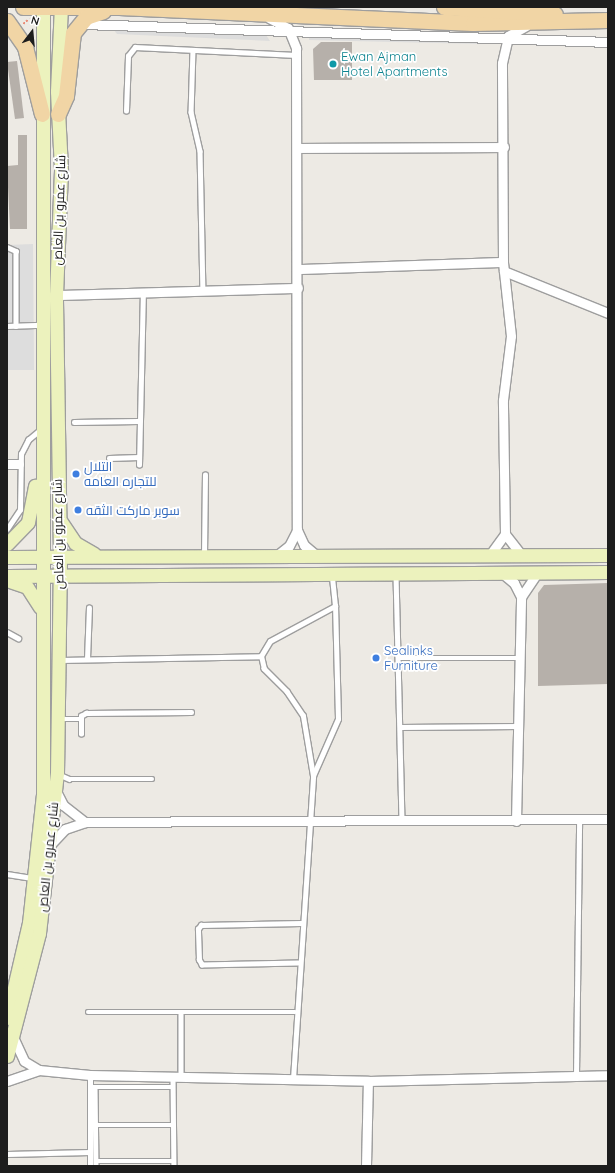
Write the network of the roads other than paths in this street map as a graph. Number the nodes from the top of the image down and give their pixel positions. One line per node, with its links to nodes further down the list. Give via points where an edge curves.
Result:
1 (23, 7): 2 (main road)
2 (43, 7): 3 (main road); 21 (main road, شارع عمرو بن العاص)
3 (60, 7): 4 (main road); 22 (main road, شارع عمرو بن العاص)
4 (118, 7): 6 (main road); 11 (main road, via 92,14)
5 (444, 7): 8 (main road)
6 (220, 10): 7 (main road)
7 (260, 14): 10 (main road); 12 (street, via 282,23)
8 (608, 18): 10 (main road)
9 (7, 21): 21 (main road, via 25,47)
10 (542, 23): 15 (street, via 515,30)
11 (76, 26): 12 (street, via 94,22); 22 (main road, via 71,39 66,96)
12 (292, 33): 13 (street); 18 (street)
13 (310, 33): 14 (street); 18 (street)
14 (482, 38): 15 (street); 19 (street, via 494,45)
15 (506, 40): 16 (street); 19 (street)
16 (608, 42)
17 (193, 50): 18 (lane); 20 (lane, via 132,49 128,56); 30 (lane, via 191,112 200,151)
18 (296, 52): 24 (street)
19 (502, 63): 23 (street)
20 (126, 112)
21 (42, 114): 34 (main road, شارع عمرو بن العاص)
22 (58, 114): 32 (main road, شارع عمرو بن العاص, via 61,148)
23 (504, 147): 24 (street); 26 (street)
24 (298, 148): 27 (street)
25 (7, 247): 36 (lane, via 16,252)
26 (503, 262): 27 (street); 28 (street)
27 (298, 269): 29 (street)
28 (504, 272): 33 (street); 49 (street, via 511,336 502,400)
29 (298, 288): 30 (street); 48 (street)
30 (203, 291): 31 (street)
31 (143, 292): 32 (street); 37 (lane)
32 (56, 295): 46 (main road, شارع عمرو بن العاص)
33 (608, 312)
34 (44, 325): 36 (lane); 39 (main road, شارع عمرو بن العاص)
35 (7, 326): 36 (lane)
36 (16, 326)
37 (138, 421): 38 (lane); 40 (lane)
38 (74, 422)
39 (41, 435): 43 (lane, via 25,444); 50 (main road, via 35,465 31,514 23,529); 54 (main road, شارع عمرو بن العاص)
40 (139, 457): 41 (lane); 44 (lane)
41 (109, 458)
42 (7, 464): 43 (street)
43 (20, 464): 47 (lane, via 20,510)
44 (139, 465)
45 (205, 475): 59 (lane)
46 (59, 517): 51 (main road, شارع عمرو بن العاص); 52 (main road, via 69,538)
47 (7, 529)
48 (298, 530): 55 (street, via 304,545); 60 (street, via 289,546)
49 (505, 534): 56 (street); 57 (street)
50 (7, 544)
51 (60, 555): 52 (main road); 54 (main road); 67 (main road, شارع عمرو بن العاص)
52 (96, 555): 59 (main road)
53 (608, 555): 57 (main road)
54 (42, 556): 58 (main road); 66 (main road, شارع عمرو بن العاص)
55 (317, 556): 56 (main road); 60 (main road)
56 (489, 556): 57 (main road)
57 (522, 556)
58 (7, 557)
59 (204, 557): 60 (main road)
60 (275, 557)
61 (608, 572): 63 (main road)
62 (502, 573): 63 (main road); 65 (main road); 71 (street, via 514,584)
63 (537, 573): 71 (street)
64 (332, 574): 65 (main road); 68 (main road); 72 (lane)
65 (396, 574): 79 (lane)
66 (42, 575): 67 (main road); 69 (main road); 75 (main road, شارع عمرو بن العاص)
67 (60, 575): 68 (main road); 74 (main road, شارع عمرو بن العاص)
68 (88, 575): 74 (main road, via 69,587)
69 (7, 576)
70 (7, 580): 75 (main road, via 32,590)
71 (521, 597): 80 (street)
72 (335, 606): 78 (lane, via 270,640); 90 (lane, via 338,719)
73 (89, 608): 82 (lane)
74 (58, 609): 81 (main road, شارع عمرو بن العاص)
75 (42, 611): 101 (main road, شارع عمرو بن العاص, via 43,777)
76 (7, 632): 77 (lane)
77 (18, 638)
78 (261, 656): 82 (lane); 90 (lane, via 264,669 287,692 303,716)
79 (398, 658): 80 (lane); 87 (lane)
80 (520, 658): 86 (street)
81 (58, 660): 82 (lane); 84 (main road, شارع عمرو بن العاص)
82 (87, 660)
83 (191, 712): 85 (lane, via 86,713)
84 (58, 719): 85 (lane); 89 (main road, شارع عمرو بن العاص)
85 (81, 719): 88 (lane)
86 (518, 726): 87 (lane); 96 (street)
87 (400, 728): 95 (lane)
88 (81, 734)
89 (57, 773): 91 (lane, via 69,778); 92 (main road, شارع عمرو بن العاص)
90 (313, 776): 98 (lane)
91 (152, 779)
92 (55, 789): 97 (street, via 63,805); 99 (main road, شارع عمرو بن العاص)
93 (608, 819): 94 (street)
94 (579, 820): 96 (street); 114 (lane)
95 (402, 821): 96 (street); 98 (street)
96 (516, 821)
97 (85, 822): 98 (street); 99 (street, via 65,829)
98 (308, 822): 102 (lane)
99 (51, 844): 109 (main road, شارع عمرو بن العاص, via 36,945)
100 (7, 874): 101 (lane)
101 (36, 878): 104 (main road, شارع عمرو بن العاص)
102 (301, 923): 103 (lane); 103 (lane, via 198,927 198,960 202,965)
103 (298, 963): 107 (lane)
104 (10, 997): 108 (main road, شارع عمرو بن العاص)
105 (88, 1012): 106 (lane)
106 (181, 1012): 107 (lane); 115 (lane)
107 (296, 1012): 116 (lane)
108 (7, 1018)
109 (13, 1037): 110 (main road, شارع عمرو بن العاص); 111 (street, via 24,1060)
110 (7, 1056)
111 (39, 1070): 112 (street); 117 (street)
112 (90, 1075): 115 (street); 119 (lane)
113 (608, 1075): 114 (street)
114 (576, 1076): 118 (street)
115 (177, 1077): 116 (street); 121 (lane)
116 (293, 1079): 118 (street)
117 (7, 1081)
118 (368, 1081): 129 (street)
119 (90, 1087): 120 (lane); 124 (lane)
120 (96, 1087): 121 (lane); 122 (lane)
121 (174, 1087): 123 (lane)
122 (96, 1125): 123 (lane); 126 (lane)
123 (174, 1125): 127 (lane)
124 (90, 1152): 125 (lane); 128 (lane)
125 (7, 1154)
126 (96, 1164): 127 (lane)
127 (174, 1164)
128 (90, 1166)
129 (366, 1166)

